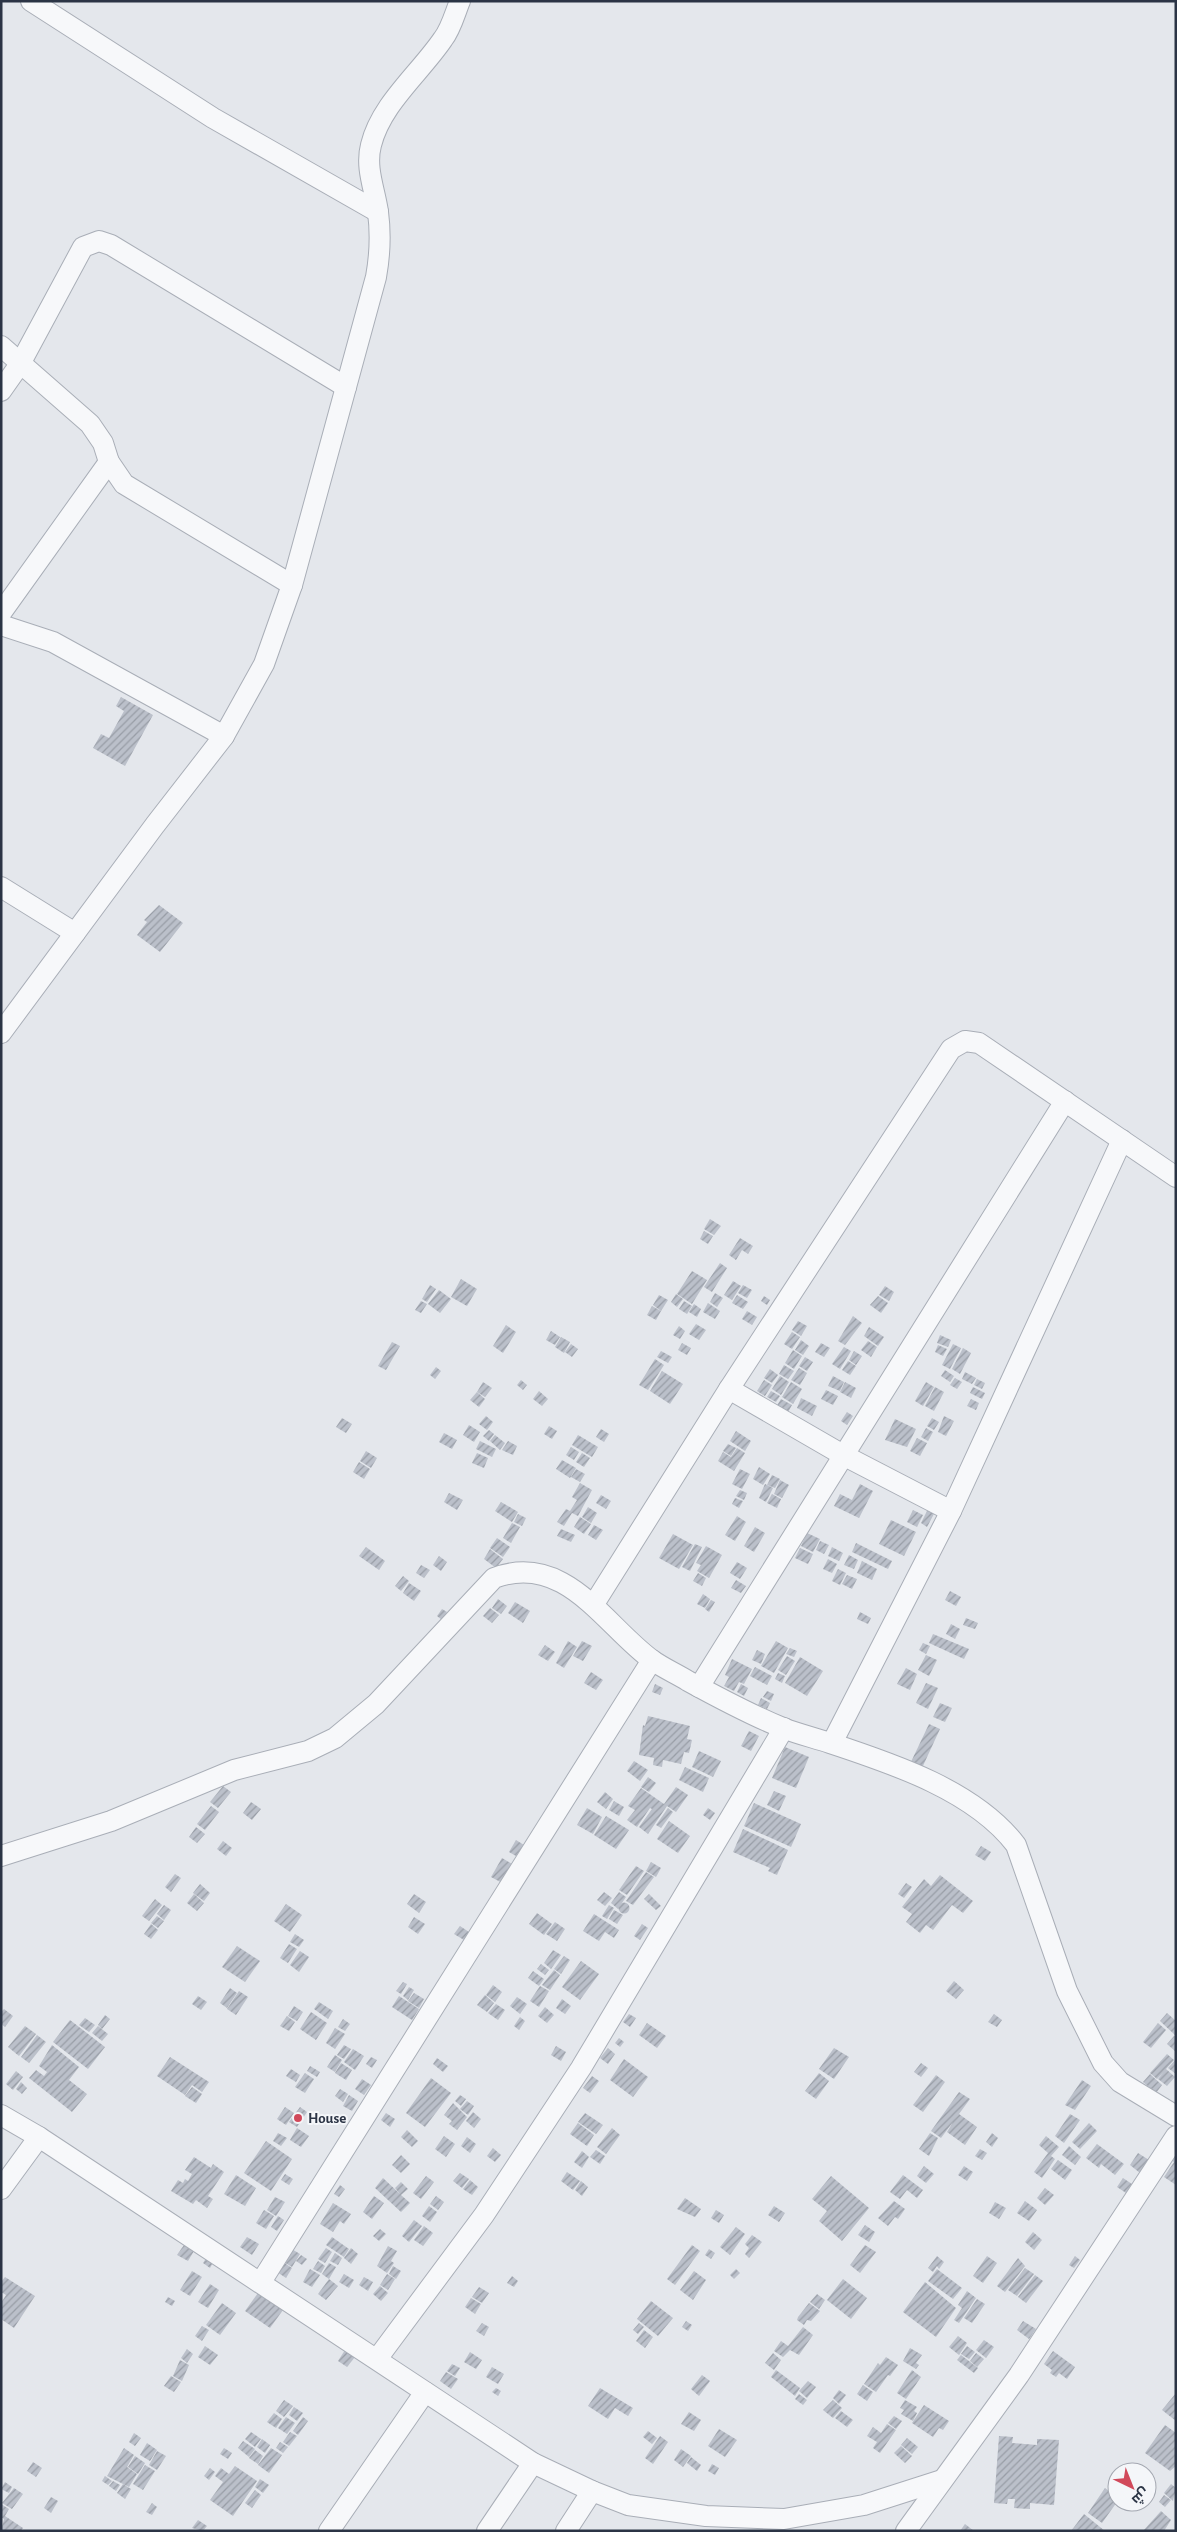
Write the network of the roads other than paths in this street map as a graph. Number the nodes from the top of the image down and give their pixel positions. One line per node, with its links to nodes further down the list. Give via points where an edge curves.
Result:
1 (30, 1): 3 (street, via 213,118)
2 (460, 1): 3 (street, via 445,38 391,105 376,130 368,162)
3 (378, 212): 6 (street, via 380,253)
4 (1, 346): 5 (street)
5 (20, 364): 6 (street, via 83,247 99,241 111,245); 7 (street); 8 (street, via 90,424 103,443)
6 (346, 386): 9 (street)
7 (1, 391)
8 (109, 462): 9 (street, via 124,484); 10 (street)
9 (292, 585): 12 (street, via 264,664)
10 (1, 613)
11 (1, 625): 12 (street, via 53,642)
12 (224, 736): 14 (street)
13 (1, 887): 14 (street)
14 (75, 933): 15 (street)
15 (1, 1033)
16 (1065, 1101): 17 (street); 19 (street, via 979,1043 965,1041 951,1049); 20 (street)
17 (1122, 1140): 18 (street); 21 (street)
18 (1176, 1177)
19 (729, 1388): 20 (street); 22 (street)
20 (843, 1455): 21 (street); 24 (street)
21 (951, 1511): 26 (street)
22 (594, 1604): 23 (street); 27 (street, via 562,1583 535,1574 509,1572 494,1578 376,1704 335,1738 308,1751 234,1770 111,1821)
23 (652, 1660): 24 (street); 33 (street)
24 (699, 1687): 25 (street)
25 (784, 1728): 26 (street); 34 (street, via 580,2068 484,2215)
26 (832, 1744): 29 (street, via 956,1793 1002,1826 1016,1845 1067,1991 1103,2063 1120,2082)
27 (1, 1856)
28 (1, 2115): 31 (street)
29 (1176, 2116)
30 (1176, 2136): 37 (street, via 1019,2375)
31 (39, 2137): 32 (street); 33 (street)
32 (1, 2189)
33 (261, 2282): 34 (street)
34 (376, 2359): 35 (street)
35 (426, 2392): 36 (street); 39 (street)
36 (533, 2462): 38 (street); 40 (street)
37 (942, 2480): 38 (street, via 864,2505 784,2519 669,2512 628,2505); 42 (street)
38 (592, 2491): 41 (street)
39 (329, 2531)
40 (487, 2531)
41 (566, 2531)
42 (906, 2531)

